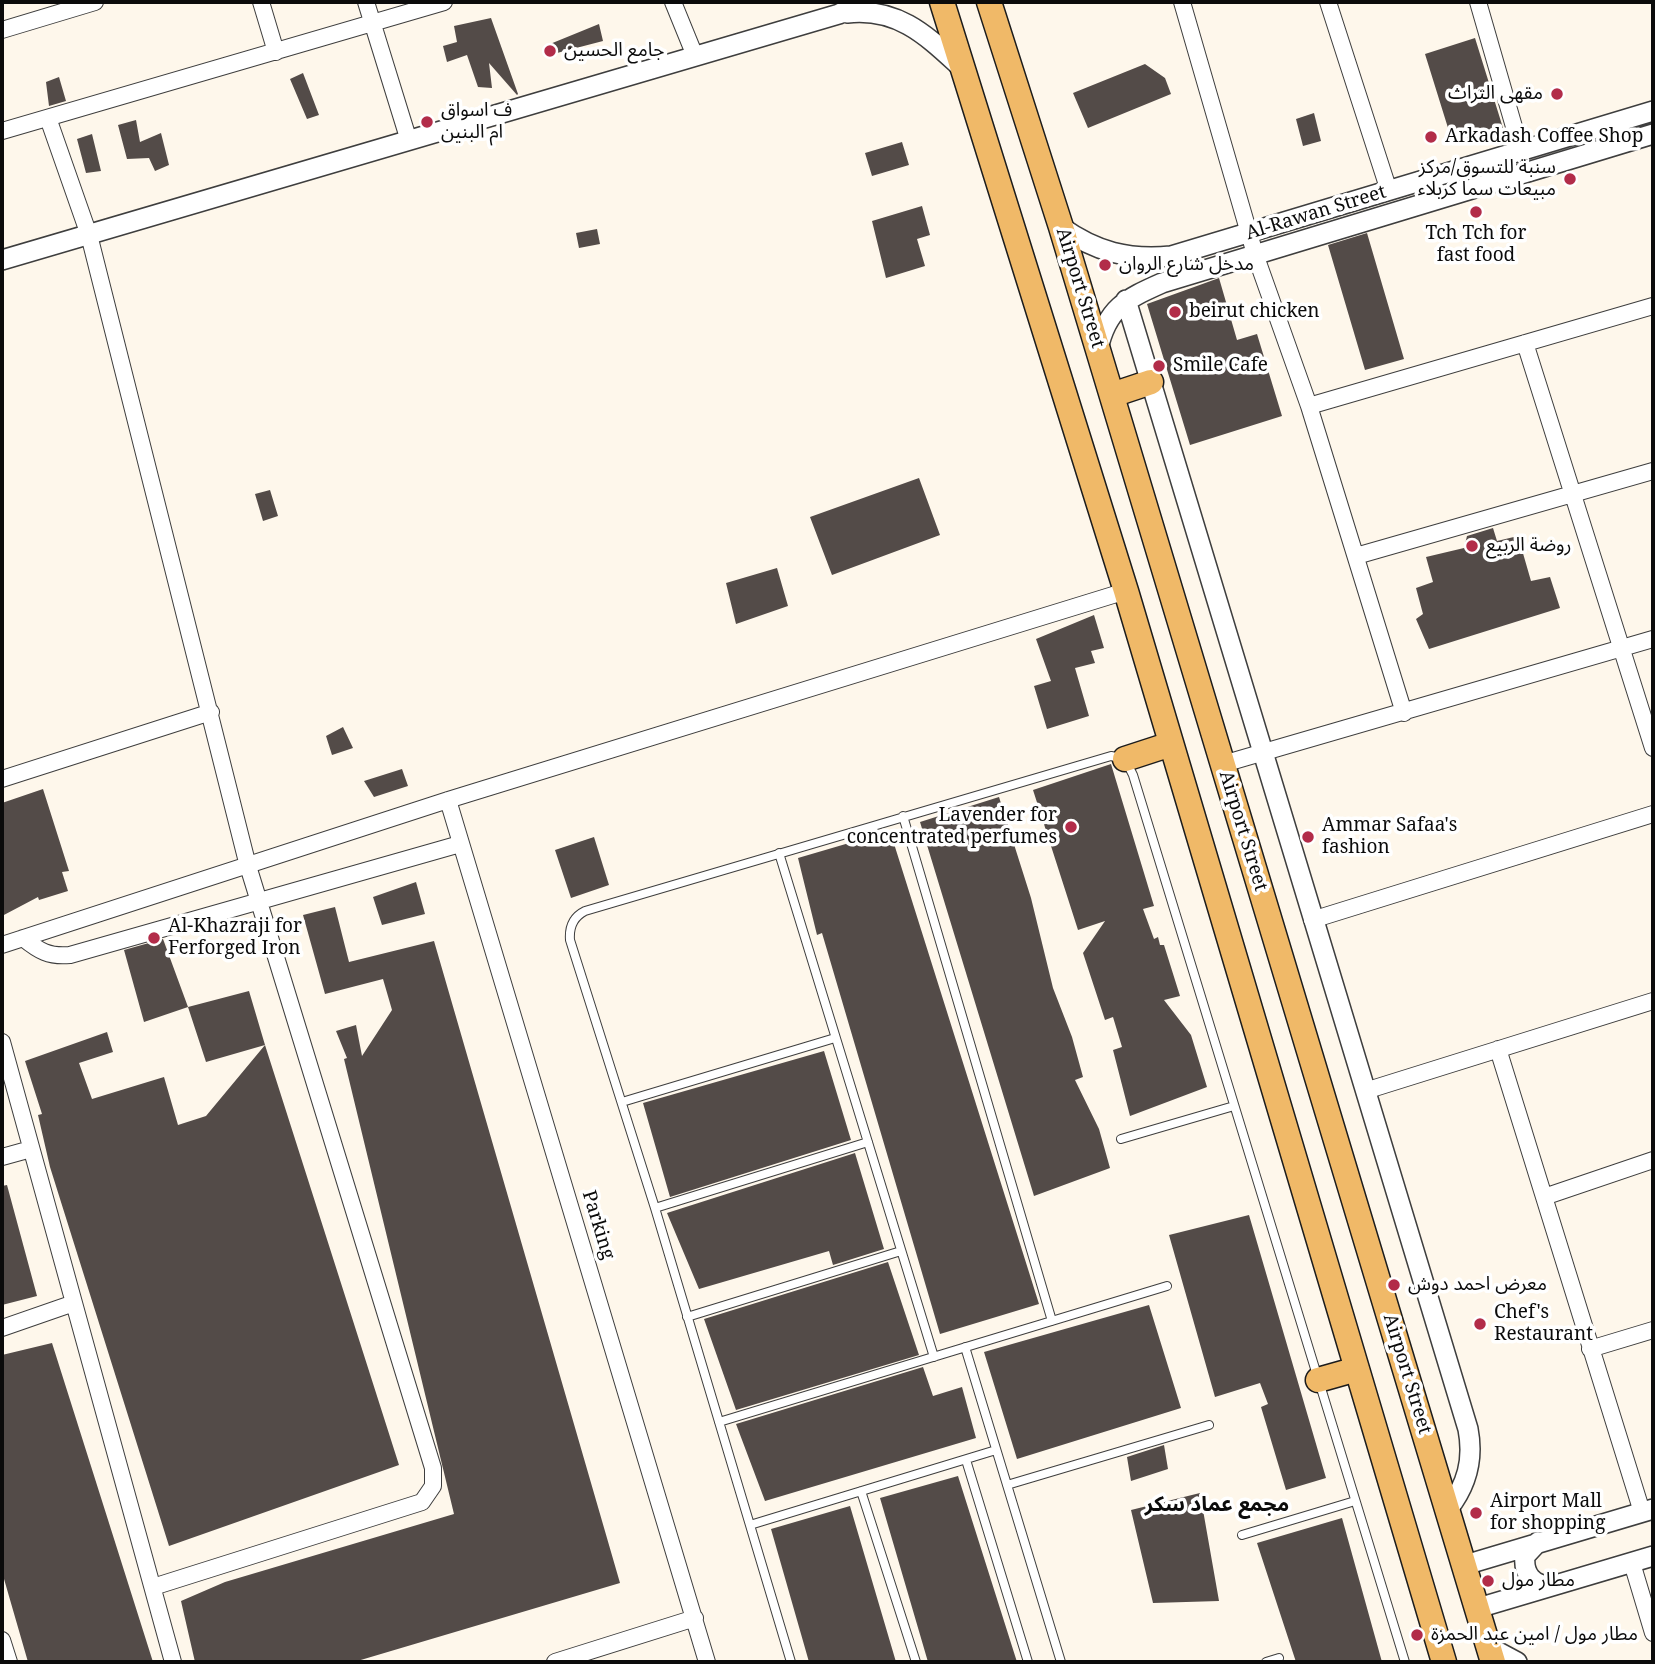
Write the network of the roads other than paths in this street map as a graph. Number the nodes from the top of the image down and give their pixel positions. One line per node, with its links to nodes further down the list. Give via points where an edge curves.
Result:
1 (94, 2): 14 (street)
2 (261, 2): 15 (street)
3 (366, 2): 13 (street)
4 (444, 2): 13 (street)
5 (673, 2): 16 (street)
6 (863, 2): 12 (street)
7 (942, 2): 17 (main road)
8 (989, 2): 25 (main road, Airport Street)
9 (1182, 2): 26 (street)
10 (1328, 2): 24 (street)
11 (1478, 2): 23 (street)
12 (839, 14): 16 (street); 17 (street, via 872,13 904,21)
13 (373, 24): 15 (street); 22 (street)
14 (2, 30)
15 (276, 52): 19 (street)
16 (695, 56): 22 (street)
17 (964, 70): 40 (main road)
18 (1653, 111): 23 (street, Al-Rawan Street)
19 (48, 118): 20 (street); 27 (street)
20 (2, 131)
21 (1653, 134): 28 (street, Al-Rawan Street)
22 (409, 141): 27 (street)
23 (1521, 151): 24 (street, Al-Rawan Street)
24 (1389, 191): 26 (street, Al-Rawan Street)
25 (1061, 227): 26 (street, Al-Rawan Street, via 1086,245 1150,258); 33 (main road, Airport Street)
26 (1249, 233): 28 (street)
27 (89, 235): 29 (street); 43 (street)
28 (1255, 254): 30 (street, Al-Rawan Street, via 1162,283); 36 (street)
29 (2, 260)
30 (1126, 300): 33 (street, Al-Rawan Street, via 1103,327); 34 (street)
31 (1653, 306): 32 (street)
32 (1525, 343): 36 (street); 38 (street)
33 (1098, 349): 35 (main road, Airport Street)
34 (1151, 382): 35 (main road); 47 (street)
35 (1112, 395): 49 (main road, Airport Street)
36 (1309, 406): 39 (street)
37 (1653, 471): 38 (street)
38 (1573, 495): 39 (street); 42 (street)
39 (1356, 556): 44 (street)
40 (1126, 591): 45 (main road); 51 (street)
41 (1653, 639): 42 (street)
42 (1622, 649): 44 (street); 46 (street)
43 (211, 712): 50 (street); 56 (street)
44 (1404, 713): 47 (street)
45 (1171, 744): 48 (main road); 85 (main road)
46 (1653, 748)
47 (1263, 753): 49 (street); 58 (street)
48 (1125, 760): 53 (lane, via 1103,756); 67 (lane)
49 (1223, 764): 94 (main road, Airport Street)
50 (2, 779)
51 (448, 800): 54 (street, Parking); 56 (street)
52 (1653, 814): 58 (street)
53 (904, 816): 55 (lane); 79 (lane)
54 (460, 844): 57 (street); 105 (street, Parking)
55 (779, 853): 62 (lane); 66 (lane, via 585,911 572,923 570,940)
56 (248, 866): 57 (street); 59 (street)
57 (260, 902): 59 (street, via 70,955 41,952); 103 (street, via 433,1468 433,1486 422,1502)
58 (1312, 920): 65 (street)
59 (23, 938): 60 (street)
60 (2, 945)
61 (1653, 1001): 64 (street)
62 (835, 1038): 66 (lane); 69 (lane)
63 (2, 1042): 70 (street)
64 (1498, 1049): 65 (street); 73 (street)
65 (1365, 1091): 94 (street, via 1469,1436 1468,1472)
66 (622, 1102): 74 (lane)
67 (1234, 1106): 68 (lane); 86 (lane)
68 (1121, 1139)
69 (868, 1142): 74 (lane); 75 (lane)
70 (31, 1149): 71 (street); 77 (street)
71 (2, 1157)
72 (1653, 1160): 73 (street)
73 (1544, 1196): 83 (street)
74 (655, 1208): 78 (lane)
75 (901, 1251): 78 (lane); 84 (lane)
76 (1167, 1286): 79 (lane)
77 (74, 1303): 80 (street); 103 (street)
78 (687, 1318): 87 (lane)
79 (1052, 1321): 82 (lane)
80 (2, 1328)
81 (1653, 1330): 83 (street)
82 (965, 1347): 84 (lane); 89 (lane)
83 (1590, 1349): 95 (street)
84 (934, 1357): 87 (lane)
85 (1357, 1368): 86 (main road); 120 (main road)
86 (1318, 1380): 93 (lane)
87 (719, 1422): 96 (lane)
88 (1209, 1425): 91 (lane)
89 (996, 1450): 90 (lane); 91 (lane)
90 (966, 1460): 92 (lane); 116 (lane)
91 (1007, 1485): 117 (lane)
92 (861, 1491): 96 (lane); 115 (lane)
93 (1355, 1501): 97 (lane); 119 (lane)
94 (1448, 1510): 101 (main road, Airport Street)
95 (1648, 1511): 98 (street)
96 (750, 1525): 114 (lane)
97 (1241, 1535)
98 (1539, 1541): 101 (street); 102 (street, via 1525,1556 1526,1572 1536,1583)
99 (1653, 1556): 100 (street)
100 (1632, 1563): 102 (street); 106 (street)
101 (1465, 1565): 104 (main road, Airport Street)
102 (1551, 1586): 104 (street)
103 (153, 1587): 111 (street)
104 (1478, 1608): 108 (main road, Airport Street)
105 (695, 1618): 112 (street); 113 (street, Parking)
106 (1653, 1633)
107 (2, 1640): 110 (street)
108 (1491, 1655): 121 (street)
109 (1279, 1658): 118 (lane)
110 (9, 1662)
111 (173, 1662)
112 (555, 1662)
113 (707, 1662)
114 (791, 1662)
115 (916, 1662)
116 (1028, 1662)
117 (1061, 1662)
118 (1266, 1662)
119 (1405, 1662)
120 (1444, 1662)
121 (1517, 1662)

